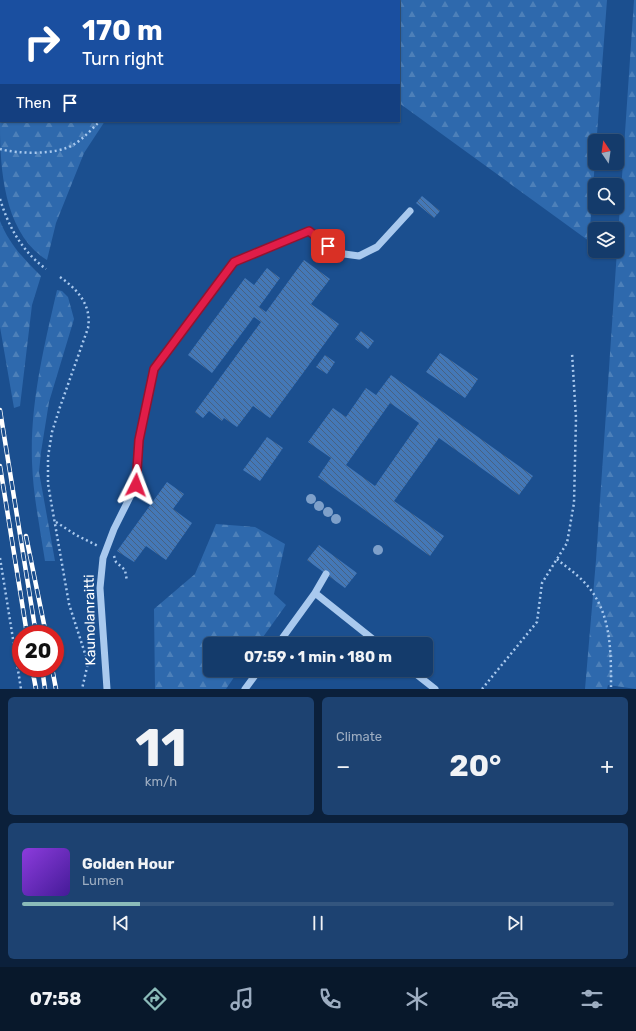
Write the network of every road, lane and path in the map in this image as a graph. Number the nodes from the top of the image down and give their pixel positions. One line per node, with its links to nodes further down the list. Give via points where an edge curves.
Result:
1 (99, 122): 2 (path, via 72,146 45,152 14,153)
2 (0, 149)
3 (0, 199): 5 (path, via 18,240)
4 (410, 211): 18 (lane, Kaunolanraitti, via 377,247 359,256 337,253 309,231 234,262 154,369 139,440 136,485 103,558 100,588)
5 (46, 269)
6 (60, 277): 17 (path, via 80,294 89,317 88,328 52,432 48,458 48,484 69,604 88,662)
7 (572, 353): 9 (path, via 576,418 574,502 567,543)
8 (0, 558): 16 (path)
9 (557, 559): 21 (path, via 542,583 537,622); 22 (path, via 586,584 599,602 607,623)
10 (326, 574): 11 (lane)
11 (315, 593): 12 (lane); 13 (lane)
12 (283, 637)
13 (370, 637)
14 (254, 677): 19 (lane)
15 (420, 677): 20 (lane)
16 (21, 689)
17 (82, 689)
18 (107, 689)
19 (245, 689)
20 (435, 689)
21 (482, 689)
22 (611, 689)

